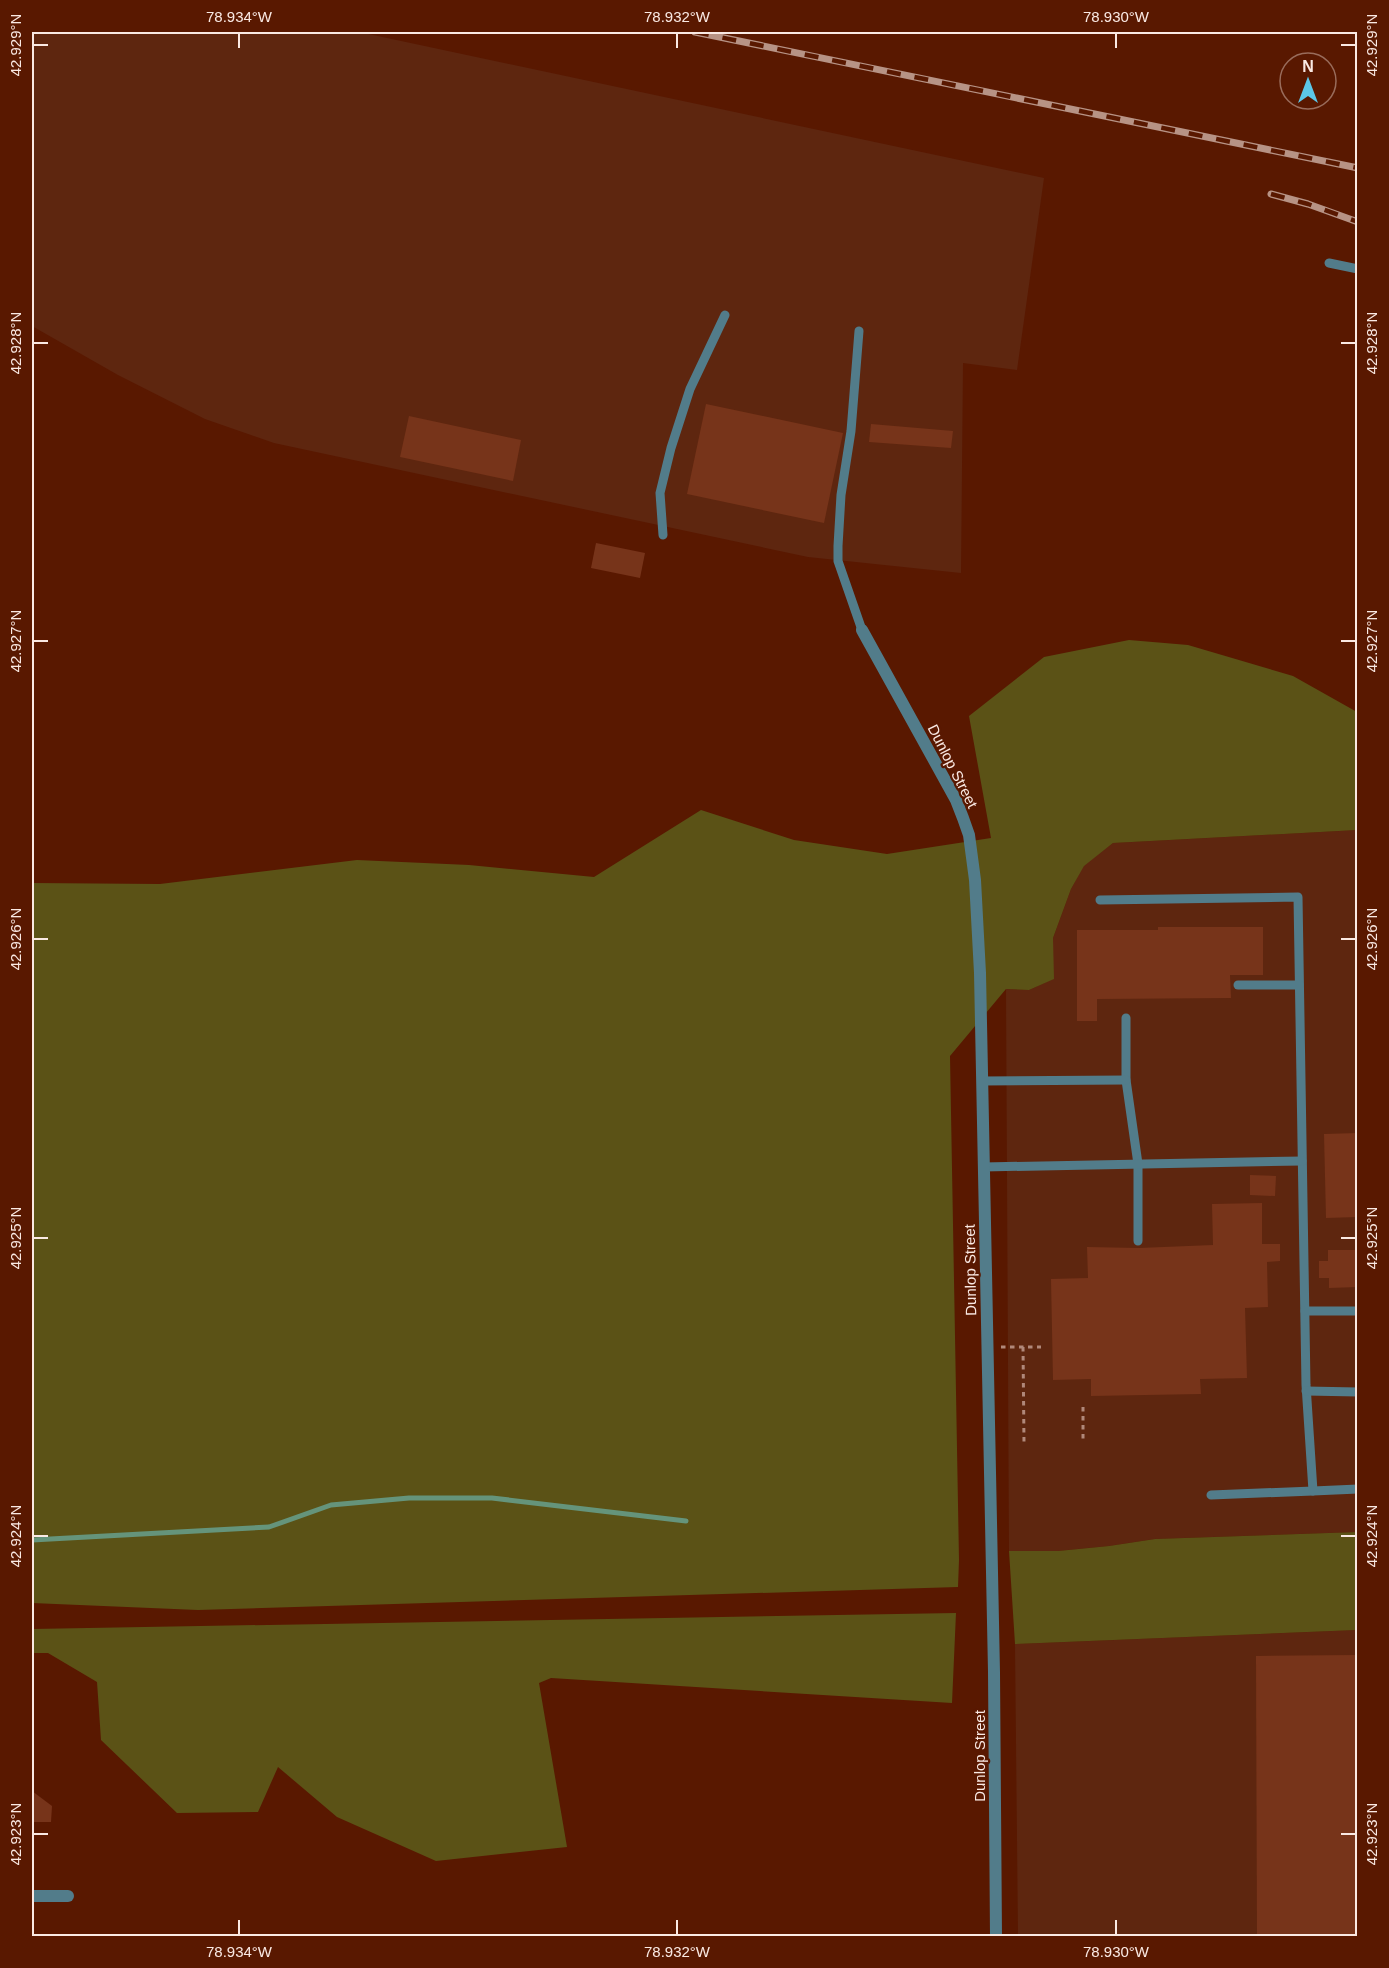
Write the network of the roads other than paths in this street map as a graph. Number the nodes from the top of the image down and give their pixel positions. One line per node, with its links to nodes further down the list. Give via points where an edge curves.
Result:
1 (1329, 263): 2 (lane)
2 (1358, 268)
3 (725, 315): 5 (lane, via 690,389 670,448 660,494)
4 (859, 331): 6 (lane, via 840,504 838,561)
5 (663, 535)
6 (862, 630): 12 (street, Dunlop Street, via 956,800 969,835 976,897)
7 (1100, 900): 9 (lane, via 1298,897)
8 (1238, 985): 9 (lane)
9 (1299, 985): 13 (lane)
10 (1126, 1018): 11 (lane)
11 (1126, 1080): 12 (lane); 14 (lane)
12 (982, 1081): 15 (street, Dunlop Street)
13 (1302, 1161): 14 (lane); 17 (lane)
14 (1138, 1164): 15 (lane); 16 (lane)
15 (983, 1167): 26 (street, Dunlop Street)
16 (1138, 1240)
17 (1305, 1311): 18 (lane); 19 (lane)
18 (1358, 1311)
19 (1306, 1391): 20 (lane); 22 (lane)
20 (1358, 1392)
21 (1358, 1489): 22 (lane)
22 (1313, 1491): 23 (lane)
23 (1212, 1495)
24 (32, 1896): 25 (street)
25 (68, 1896)
26 (996, 1936)

